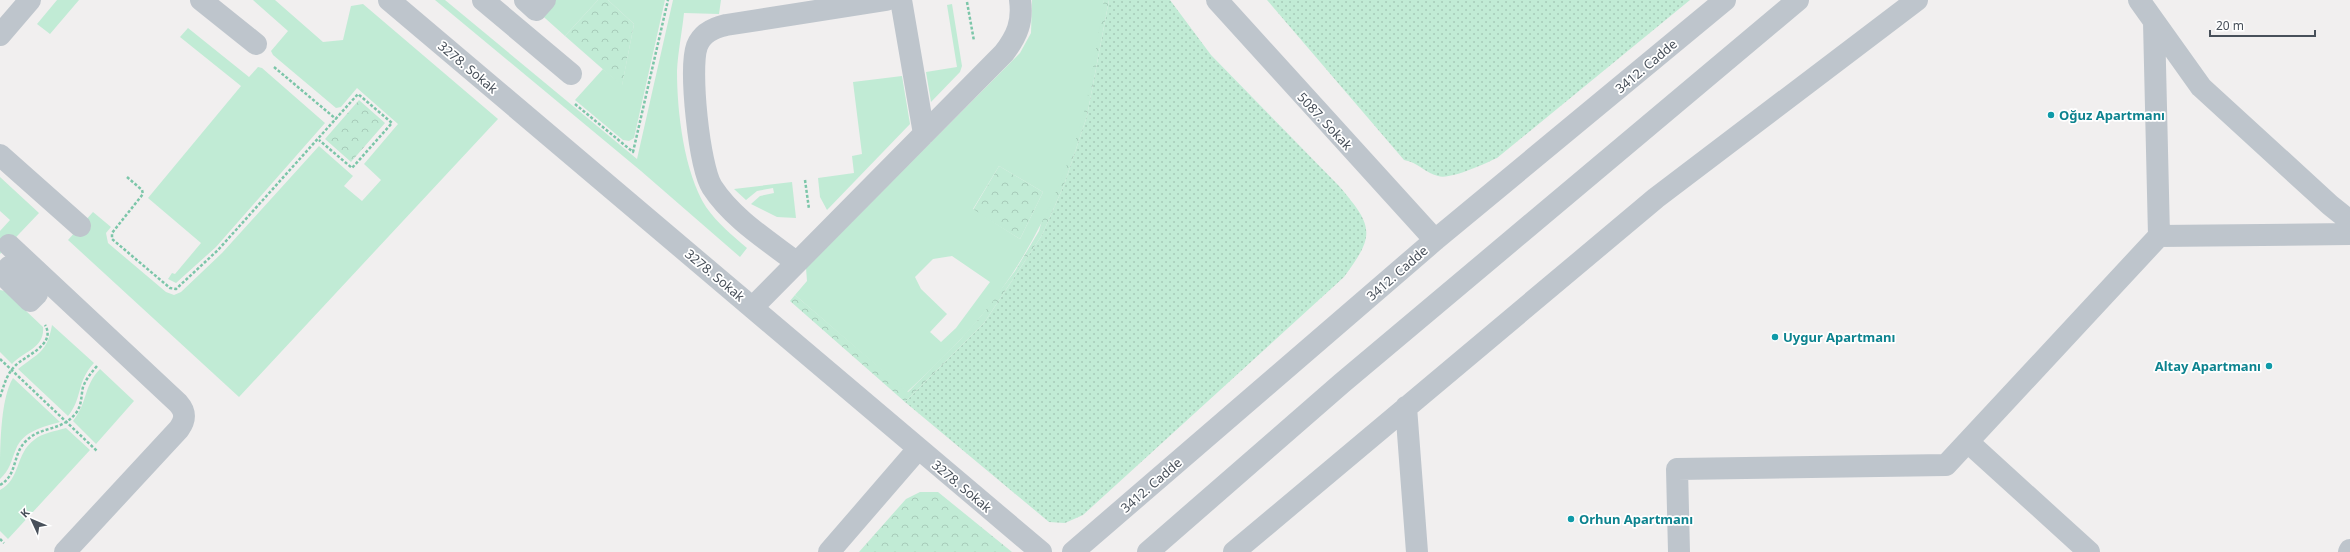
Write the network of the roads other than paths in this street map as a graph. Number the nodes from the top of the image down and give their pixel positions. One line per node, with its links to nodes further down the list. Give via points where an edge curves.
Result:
1 (30, 0): 16 (street)
2 (201, 0): 17 (street)
3 (389, 0): 28 (street, 3278. Sokak)
4 (483, 0): 18 (street)
5 (525, 0): 6 (street, via 536,10)
6 (545, 0)
7 (886, 0): 27 (street, via 726,25 704,35 697,46 697,129 703,161 712,186 728,207)
8 (901, 0): 19 (street)
9 (1020, 0): 19 (street, via 1021,24 1015,39)
10 (1217, 0): 25 (street, 5087. Sokak)
11 (1725, 0): 25 (street, 3412. Cadde)
12 (1798, 0): 36 (street, via 1342,383)
13 (1917, 0): 29 (street, via 1656,198)
14 (2139, 0): 15 (street)
15 (2154, 22): 21 (street, via 2201,87); 24 (street)
16 (0, 35)
17 (254, 43)
18 (570, 74)
19 (924, 134): 27 (street)
20 (0, 155): 22 (street)
21 (2350, 221)
22 (80, 226)
23 (2350, 234): 24 (street)
24 (2159, 236): 30 (street)
25 (1435, 240): 35 (street, 3412. Cadde)
26 (9, 245): 32 (street, via 178,403 185,415 179,429)
27 (796, 262): 28 (street)
28 (753, 307): 31 (street, 3278. Sokak)
29 (1406, 407): 37 (street); 38 (street)
30 (1968, 442): 39 (street, via 1946,465 1677,469); 40 (street)
31 (918, 450): 33 (street); 34 (street, 3278. Sokak)
32 (65, 552)
33 (829, 552)
34 (1041, 552)
35 (1073, 552)
36 (1148, 552)
37 (1234, 552)
38 (1417, 552)
39 (1679, 552)
40 (2089, 552)

